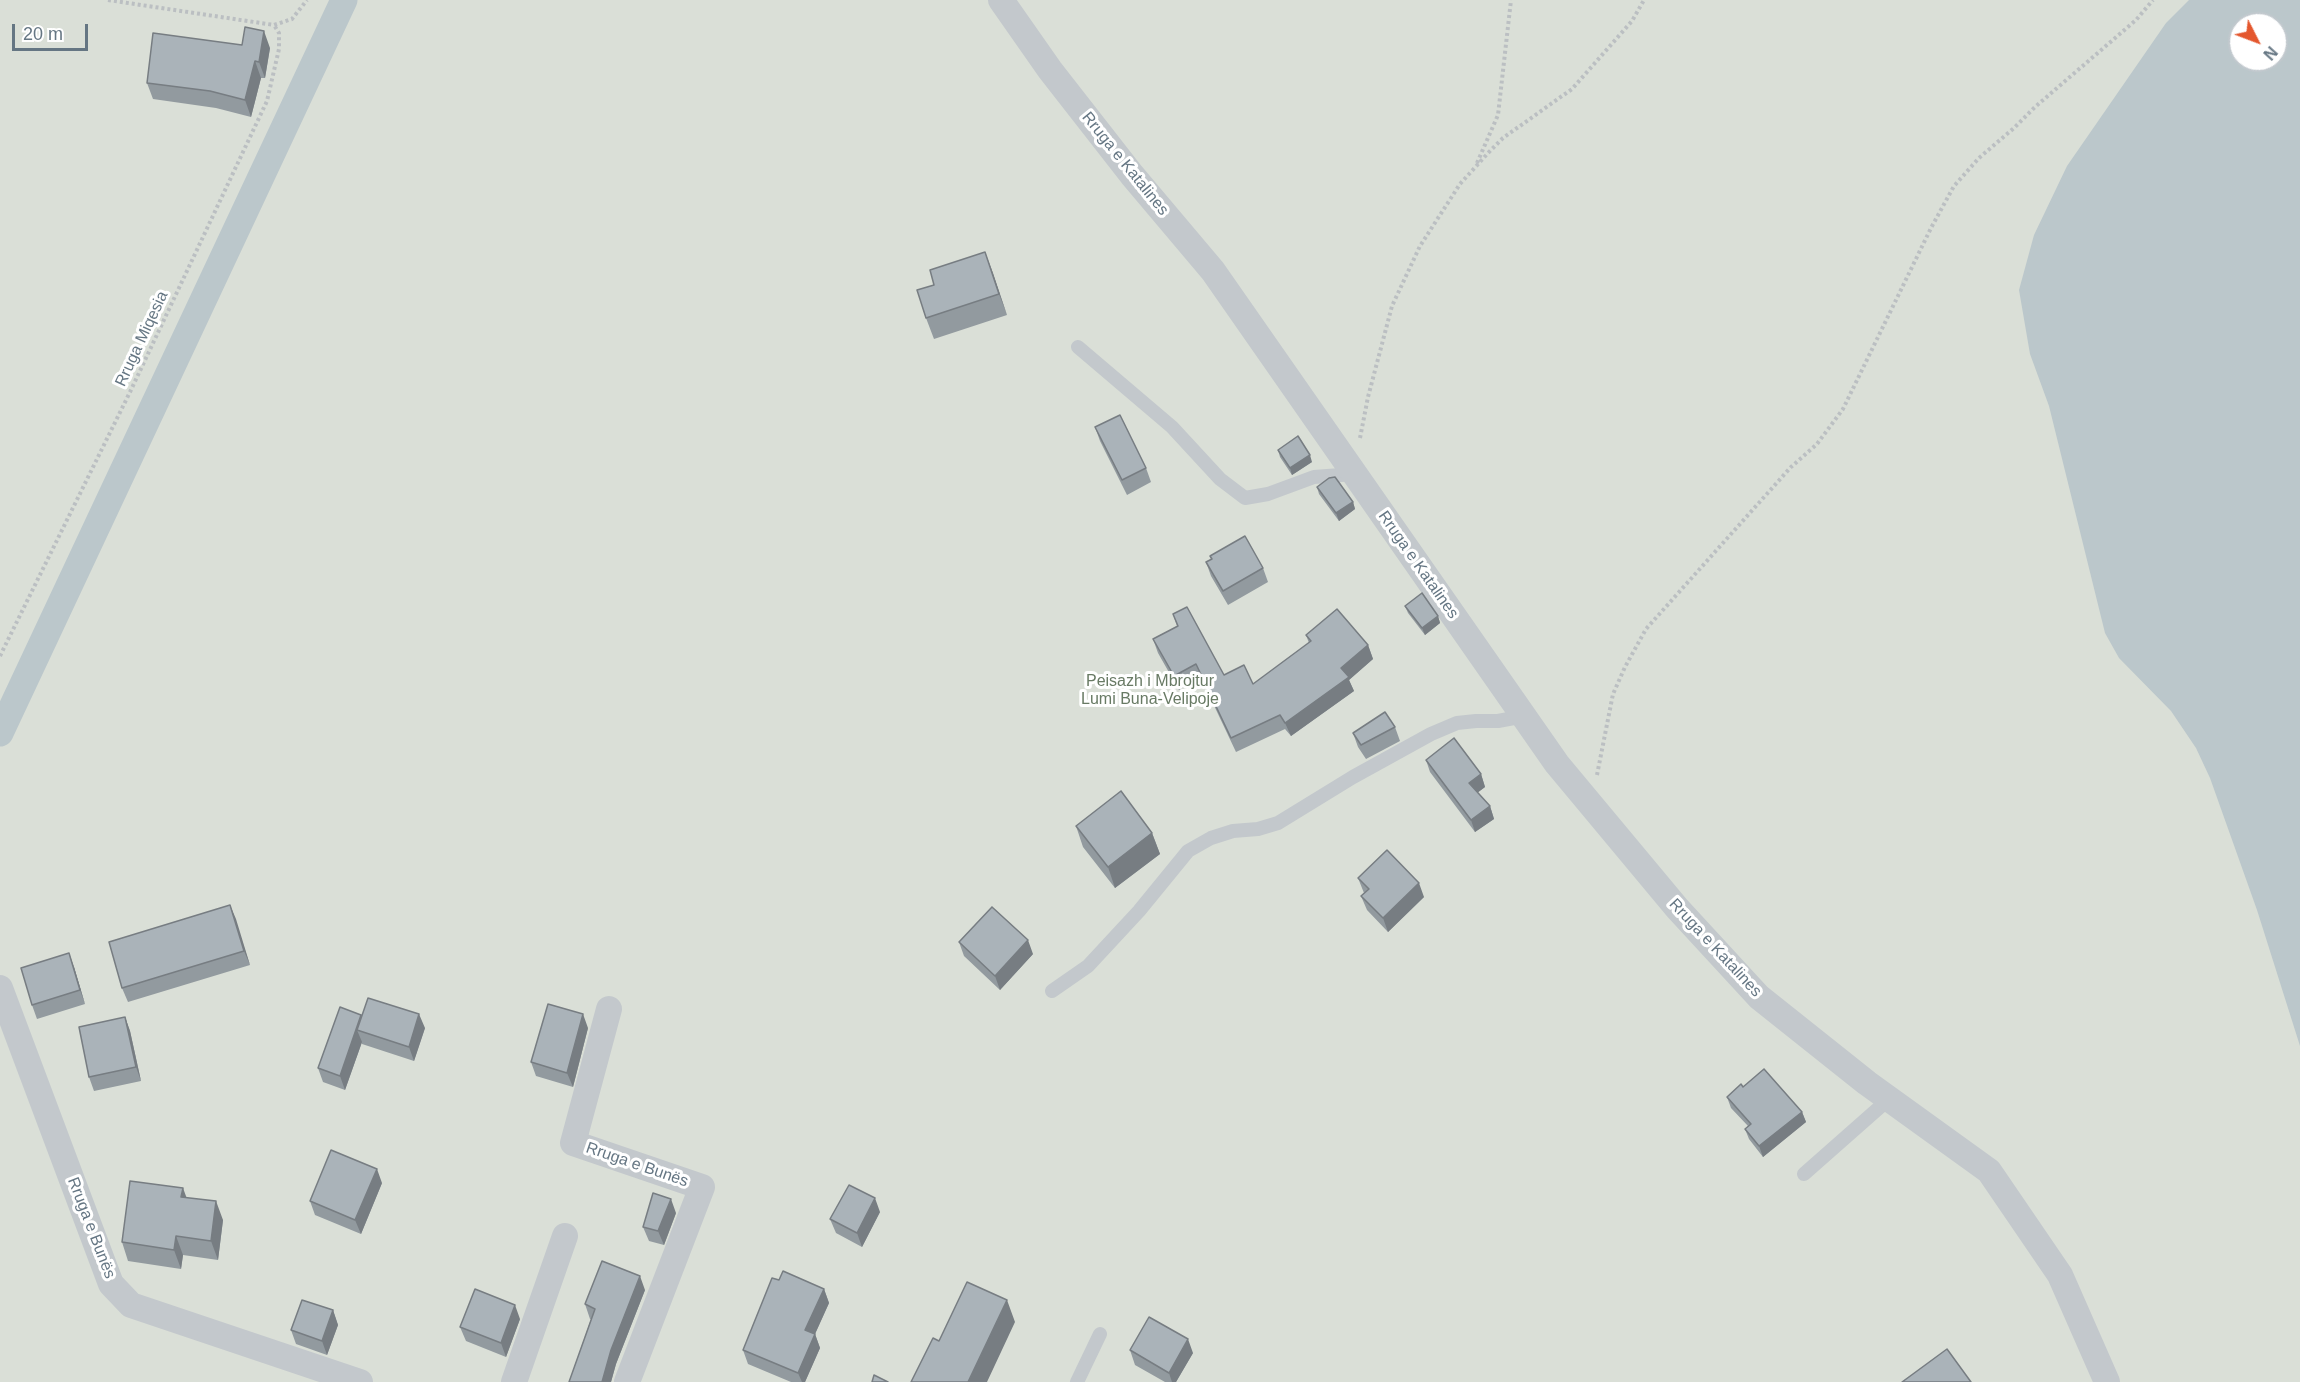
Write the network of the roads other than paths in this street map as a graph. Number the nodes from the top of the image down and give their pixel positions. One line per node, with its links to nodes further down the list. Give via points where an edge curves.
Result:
1 (1001, 0): 3 (street, Rruga e Katalines, via 1050,70 1212,271)
2 (1078, 347): 3 (lane, via 1152,409 1220,479 1245,498 1314,477)
3 (1354, 474): 4 (street, Rruga e Katalines)
4 (1521, 712): 6 (lane, via 1514,718 1498,721 1457,723 1353,777 1278,823 1233,831 1188,851 1089,966); 8 (street, Rruga e Katalines, via 1557,764 1677,908 1759,997)
5 (0, 988): 12 (street, Rruga e Bunës, via 111,1284 130,1305)
6 (1052, 991)
7 (609, 1009): 14 (street, Rruga e Bunës, via 573,1143 702,1187)
8 (1888, 1099): 9 (lane); 16 (street, Rruga e Katalines, via 1989,1171 2060,1275)
9 (1804, 1174)
10 (566, 1236): 13 (street)
11 (1100, 1334): 15 (lane)
12 (353, 1381)
13 (514, 1382)
14 (627, 1382)
15 (1077, 1382)
16 (2107, 1382)

